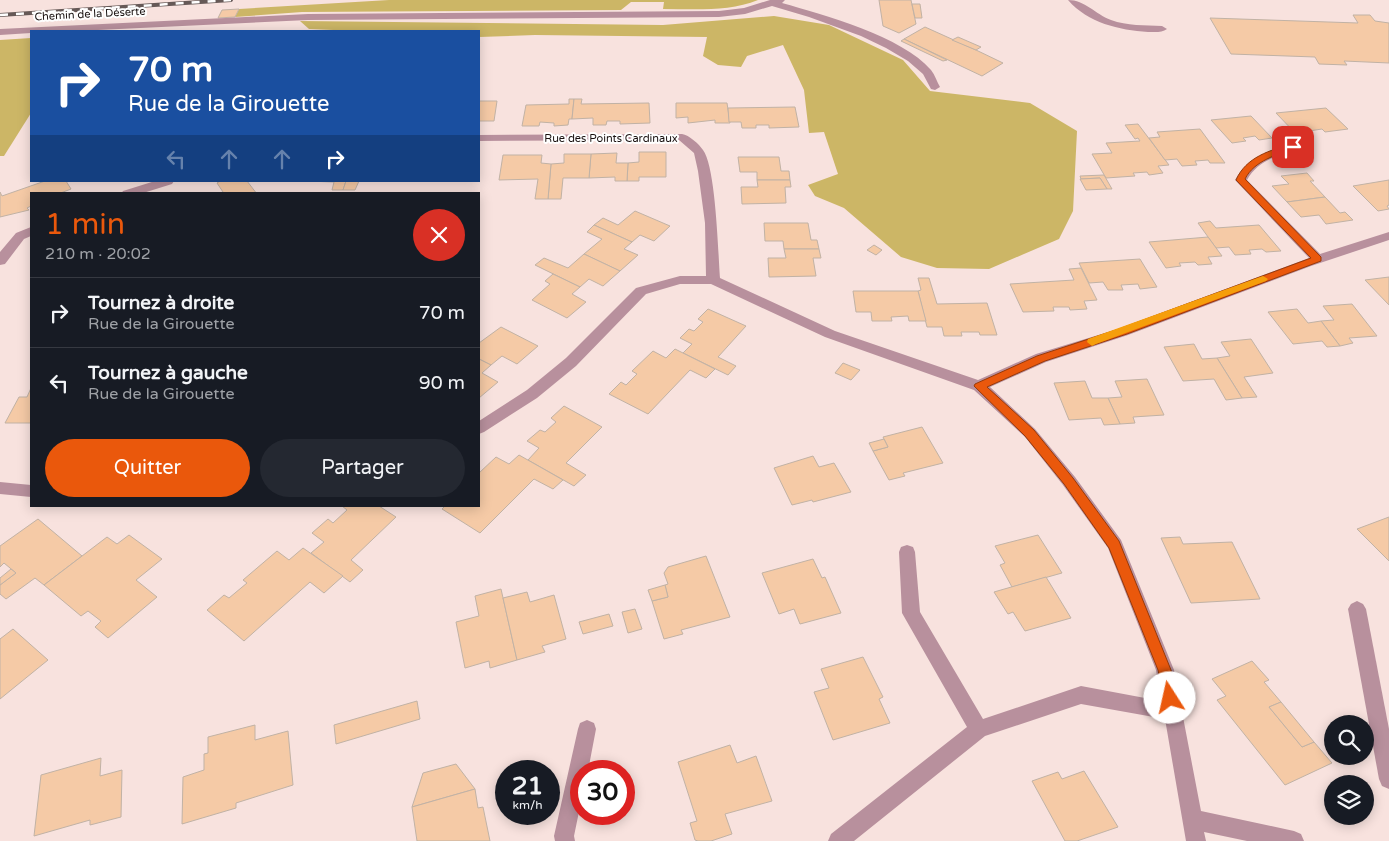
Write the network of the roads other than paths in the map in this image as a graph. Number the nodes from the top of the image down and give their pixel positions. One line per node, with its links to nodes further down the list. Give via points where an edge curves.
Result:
1 (1073, 0): 3 (street, via 1091,15 1111,25)
2 (776, 1): 4 (street, Chemin de la Déserte, via 744,11 719,14 308,17); 7 (street, via 865,34 915,61 933,78)
3 (1162, 29)
4 (41, 30)
5 (30, 31): 6 (street, Chemin de la Déserte)
6 (0, 32)
7 (935, 87)
8 (480, 138): 16 (street, Rue des Points Cardinaux, via 682,136 699,152 704,170 711,224)
9 (1293, 147): 14 (street, via 1271,153 1245,169 1240,180)
10 (165, 182): 11 (street)
11 (133, 192)
12 (30, 231): 15 (street, via 20,236)
13 (1389, 236): 14 (street)
14 (1318, 259): 17 (street, via 1123,332 1041,358)
15 (0, 261)
16 (713, 280): 17 (street, via 830,334); 18 (street, via 680,280 641,291 572,362 532,394)
17 (979, 386): 23 (street, via 1030,433 1115,545 1164,670)
18 (480, 427)
19 (0, 488): 20 (street)
20 (30, 491)
21 (907, 552): 25 (street, via 911,613)
22 (1357, 609): 26 (street)
23 (1172, 712): 25 (street, via 1081,695); 27 (street)
24 (587, 729): 28 (street, via 564,836)
25 (979, 729): 29 (street)
26 (1389, 778)
27 (1191, 818): 30 (street); 31 (street)
28 (566, 841)
29 (838, 841)
30 (1196, 841)
31 (1294, 841)

